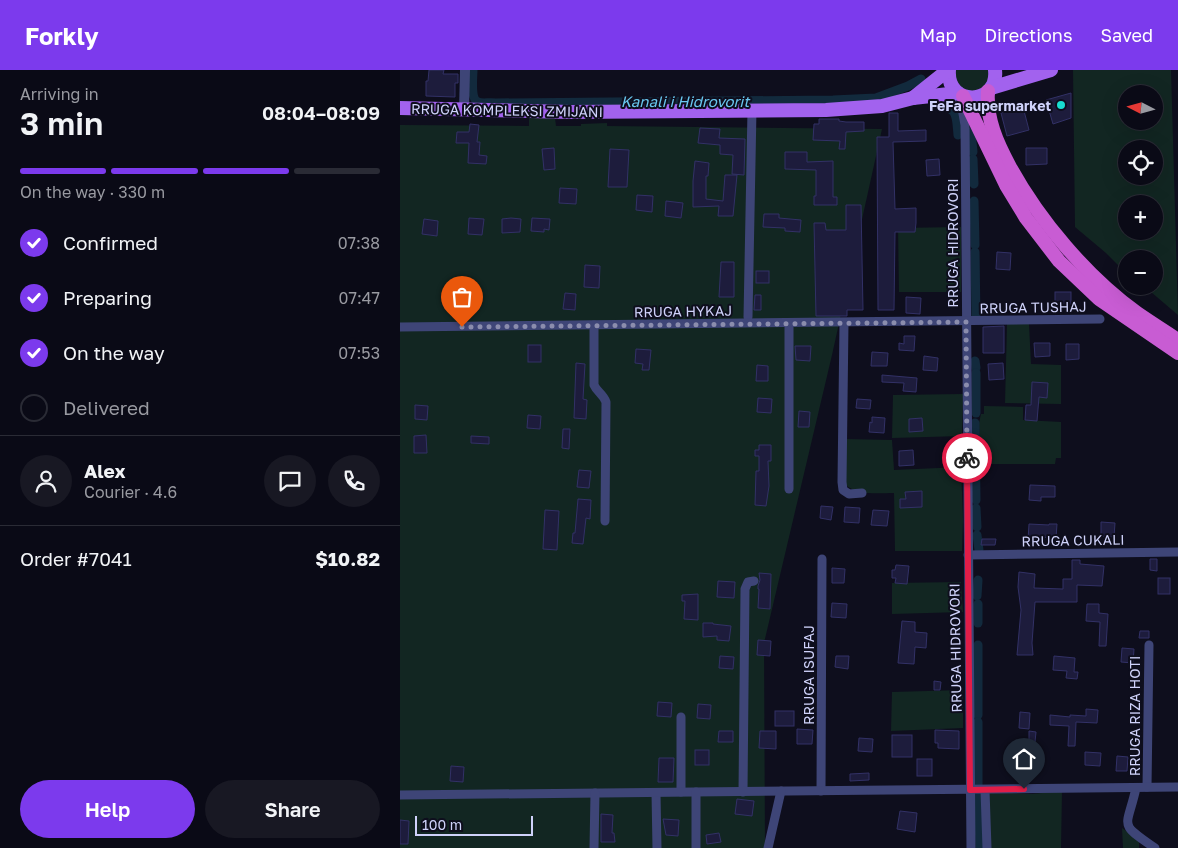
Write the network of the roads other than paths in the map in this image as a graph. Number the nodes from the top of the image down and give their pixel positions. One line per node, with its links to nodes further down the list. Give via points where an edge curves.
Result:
1 (465, 70): 11 (street)
2 (949, 70): 8 (main road, via 950,82); 9 (main road, RRUGA KOMPLEKSI ZMIJANI)
3 (995, 70): 7 (main road)
4 (1012, 70): 6 (main road)
5 (1051, 70): 6 (main road)
6 (1034, 75): 7 (main road)
7 (990, 90): 8 (main road, RRUGA KOMPLEKSI ZMIJANI, via 976,98); 21 (highway, via 988,111 991,125 1008,163 1037,209 1068,249 1106,287)
8 (957, 95): 9 (main road, RRUGA KOMPLEKSI ZMIJANI); 13 (street, RRUGA HIDROVORI); 13 (street, RRUGA HIDROVORI, via 965,109); 22 (highway, via 1006,186 1059,261 1099,299)
9 (913, 98): 12 (main road, RRUGA KOMPLEKSI ZMIJANI, via 863,108)
10 (400, 108): 11 (main road, RRUGA KOMPLEKSI ZMIJANI)
11 (464, 110): 12 (main road, RRUGA KOMPLEKSI ZMIJANI)
12 (752, 110): 14 (street)
13 (964, 118): 16 (street, RRUGA HIDROVORI)
14 (748, 317)
15 (1100, 319): 16 (street, RRUGA TUSHAJ)
16 (966, 322): 17 (street, RRUGA HYKAJ); 27 (street, RRUGA HIDROVORI)
17 (844, 323): 18 (street, RRUGA HYKAJ); 24 (street, via 842,482 843,490 849,494)
18 (789, 324): 19 (street, RRUGA HYKAJ); 23 (street)
19 (594, 325): 20 (street, RRUGA HYKAJ); 25 (street, via 594,385 606,402)
20 (400, 327)
21 (1178, 340)
22 (1178, 353)
23 (789, 489)
24 (862, 494)
25 (605, 521)
26 (1178, 552): 27 (street, RRUGA CUKALI)
27 (968, 555): 35 (street, RRUGA HIDROVORI)
28 (822, 559): 38 (street, RRUGA ISUFAJ)
29 (754, 581): 41 (street, via 748,582 745,589)
30 (1148, 645): 34 (street, RRUGA RIZA HOTI)
31 (681, 717): 39 (street)
32 (1178, 787): 34 (street, RRUGA RIZA HOTI)
33 (1136, 788): 34 (street, RRUGA RIZA HOTI); 36 (street, RRUGA RIZA HOTI); 51 (street, RRUGA RIZA HOTI, via 1128,827)
34 (1147, 788)
35 (970, 790): 36 (street, RRUGA RIZA HOTI); 38 (street); 49 (street, RRUGA HIDROVORI)
36 (986, 790): 50 (street)
37 (781, 791): 38 (street); 41 (street); 48 (street)
38 (821, 791)
39 (681, 792): 40 (street); 43 (street)
40 (696, 792): 41 (street); 47 (street)
41 (743, 792)
42 (595, 793): 43 (street); 44 (street); 45 (street)
43 (656, 793): 46 (street)
44 (400, 795)
45 (594, 848)
46 (656, 848)
47 (696, 848)
48 (768, 848)
49 (971, 848)
50 (987, 848)
51 (1156, 848)

